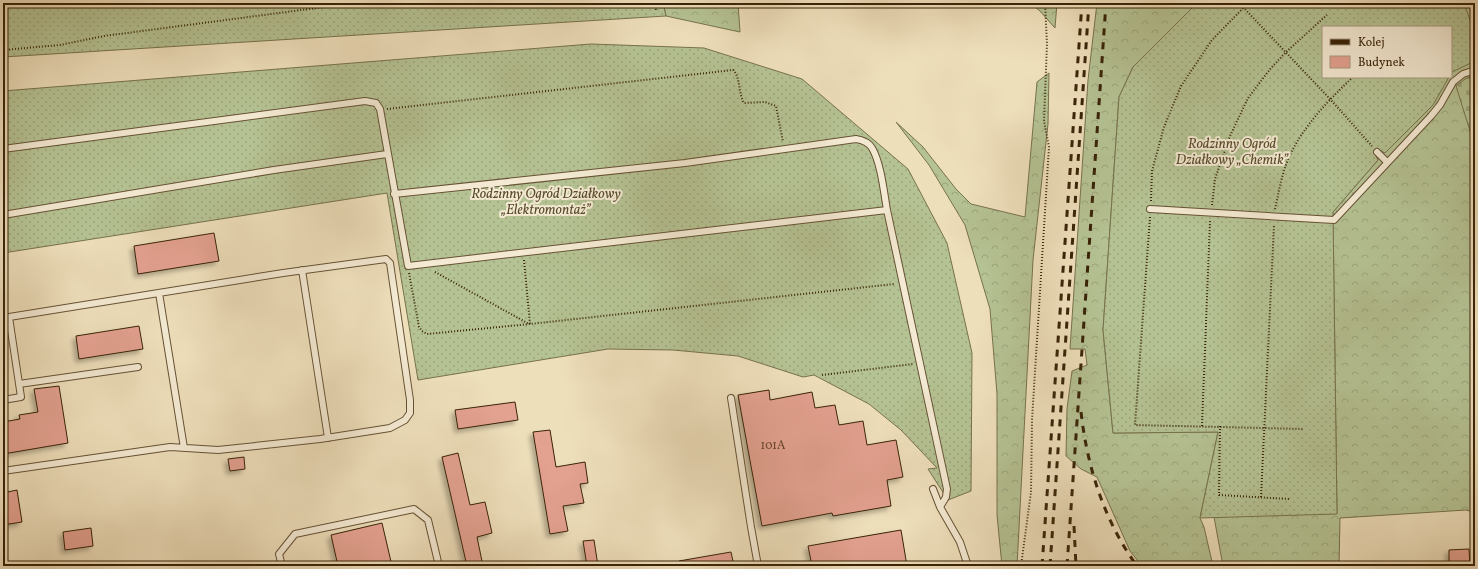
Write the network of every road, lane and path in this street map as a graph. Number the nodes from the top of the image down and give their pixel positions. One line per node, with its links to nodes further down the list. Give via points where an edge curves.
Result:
1 (355, 3): 6 (path, via 104,36 60,45)
2 (655, 3): 5 (path)
3 (1045, 3): 50 (path, via 1047,44 1044,121 1048,147 1033,399 1031,492)
4 (1244, 7): 9 (path)
5 (656, 11)
6 (3, 50)
7 (1475, 70): 15 (lane, via 1463,74 1453,82 1431,116)
8 (1352, 78): 9 (path)
9 (1330, 99): 13 (path); 20 (path, via 1309,123 1290,156 1280,186)
10 (380, 110): 11 (lane, via 376,103 366,101); 12 (path, via 733,70 737,74 744,103 764,102 776,106); 14 (lane)
11 (3, 149)
12 (785, 150): 16 (lane); 18 (lane, via 856,139 865,142 872,148 880,172)
13 (1377, 152): 15 (lane)
14 (387, 154): 16 (lane); 19 (lane)
15 (1387, 162): 20 (lane, via 1334,220)
16 (394, 194): 22 (lane)
17 (1150, 208): 20 (lane)
18 (887, 210): 21 (lane); 25 (lane)
19 (3, 214)
20 (1274, 217): 37 (path)
21 (523, 253): 22 (lane); 28 (path)
22 (408, 266): 28 (path, via 422,332 427,334)
23 (302, 270): 26 (lane); 39 (lane); 39 (lane, via 386,259 390,263 410,413 405,420 390,428)
24 (435, 272): 28 (path)
25 (903, 283): 28 (path); 29 (lane)
26 (159, 293): 27 (lane); 40 (lane)
27 (6, 318): 32 (lane)
28 (530, 324)
29 (920, 363): 31 (path); 45 (lane, via 947,489)
30 (138, 367): 32 (lane)
31 (822, 375)
32 (19, 384): 34 (lane, via 21,397)
33 (731, 398): 48 (lane)
34 (3, 400)
35 (1135, 425): 36 (path)
36 (1220, 426): 37 (path); 43 (path, via 1218,495)
37 (1264, 428): 38 (path); 43 (path)
38 (1304, 429)
39 (328, 438): 40 (lane, via 218,450)
40 (184, 448): 41 (lane, via 170,447)
41 (3, 470)
42 (933, 489): 45 (lane)
43 (1262, 497): 44 (path)
44 (1289, 499)
45 (940, 507): 49 (lane, via 960,542)
46 (282, 566): 47 (lane, via 279,554 295,534 414,509 428,520)
47 (439, 566)
48 (758, 566)
49 (968, 566)
50 (1021, 566)

